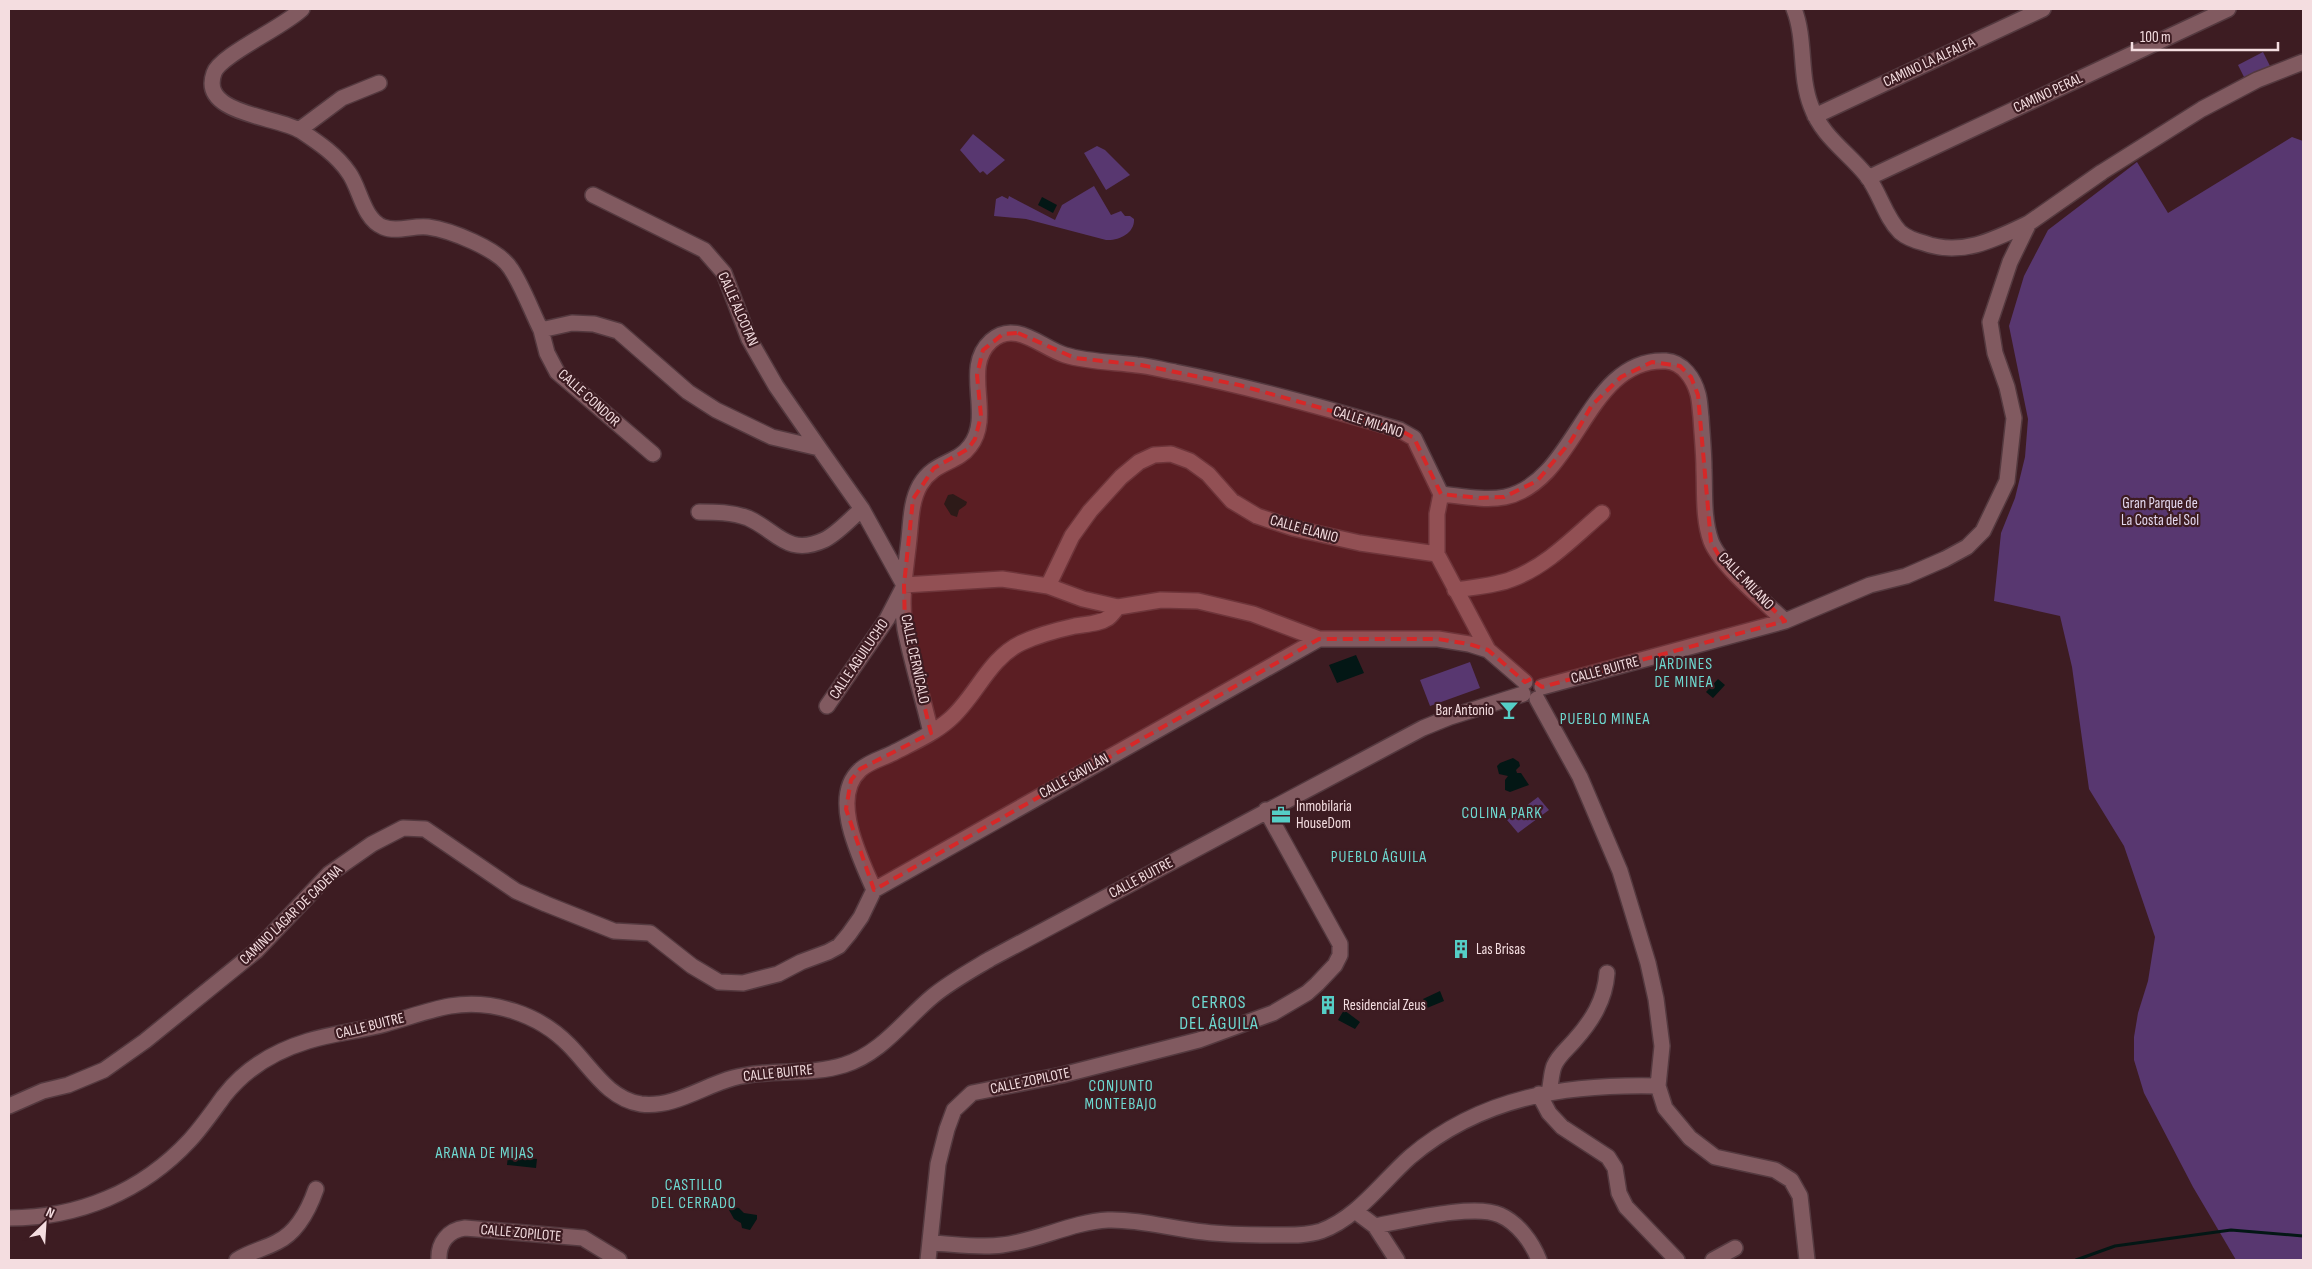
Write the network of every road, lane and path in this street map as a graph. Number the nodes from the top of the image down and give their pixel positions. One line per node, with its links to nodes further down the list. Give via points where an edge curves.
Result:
1 (302, 9): 8 (street, CALLE CONDOR, via 284,24 222,62 214,72 212,85 215,96 226,106)
2 (1794, 9): 7 (street, via 1807,90)
3 (2043, 9): 7 (street, CAMINO LA ALFALFA)
4 (2228, 9): 9 (street, CAMINO PERAL)
5 (2303, 62): 11 (street, via 2257,80 2202,110 2102,172)
6 (379, 83): 8 (street, via 342,98)
7 (1815, 116): 9 (street, via 1824,132)
8 (298, 130): 12 (street, CALLE CONDOR, via 330,151 350,174 369,214 381,226 435,229 500,256 511,268)
9 (1868, 178): 11 (street, via 1901,232 1930,246 1977,245)
10 (594, 196): 13 (street, CALLE ALCOTAN, via 704,250 724,272 749,339 776,386)
11 (2029, 223): 24 (street, CALLE BUITRE, via 2010,262 1990,322 1995,353 2014,418 2007,481 1983,532 1967,547 1945,559 1906,576 1870,585)
12 (541, 330): 13 (street, via 572,323 594,324 618,331 688,392 716,410 772,437); 14 (street, CALLE CONDOR, via 557,372)
13 (819, 448): 16 (street, CALLE ALCOTAN)
14 (653, 454)
15 (1441, 494): 19 (street, via 1437,514); 20 (street, CALLE MILANO, via 1414,438 1400,430 1239,385 1141,365 1075,358 1018,333 1003,334 983,350 977,375 980,428 975,439 968,449 934,468 913,499); 24 (street, CALLE MILANO, via 1504,498 1521,492 1556,462 1592,405 1607,388 1636,368 1668,361 1680,366 1691,377 1698,395 1706,525 1711,542 1719,556)
16 (862, 509): 17 (street, via 825,540 794,545 777,539 749,519 730,513); 20 (street, CALLE ALCOTAN)
17 (699, 512)
18 (1602, 513): 22 (street, via 1536,567 1511,580)
19 (1437, 554): 21 (street, CALLE ELANIO, via 1360,543 1257,516 1232,500 1208,474 1190,461 1171,454 1154,455 1121,477 1090,511 1072,536); 22 (street)
20 (904, 585): 21 (street, via 1002,579); 28 (street, CALLE AGUILUCHO, via 887,619); 29 (street, CALLE CERNÍCALO, via 905,628)
21 (1048, 586): 23 (street, via 1082,599)
22 (1455, 590): 26 (street)
23 (1118, 607): 25 (street, via 1161,600 1198,601 1253,614); 29 (street, via 1109,618 1098,623 1045,634 1020,643 990,669 950,720)
24 (1785, 621): 27 (street, CALLE BUITRE)
25 (1319, 639): 26 (street, via 1438,639); 31 (street, CALLE GAVILÁN)
26 (1488, 650): 27 (street)
27 (1532, 691): 30 (street, CALLE BUITRE, via 1423,728); 33 (street, via 1580,777 1620,871 1656,999 1662,1046)
28 (827, 706)
29 (932, 733): 31 (street, via 860,769 851,780 846,809)
30 (1266, 810): 38 (street, CALLE BUITRE, via 958,978 932,996 886,1041 844,1065 748,1075 676,1100 642,1104 613,1092 563,1038 546,1026 503,1008 454,1005 309,1041 276,1054 235,1083 204,1124 174,1156 126,1191 70,1211); 40 (street, CALLE ZOPILOTE, via 1340,944 1340,956 1335,965 1307,993 1273,1013 1208,1037 1062,1075 972,1094 954,1110 947,1129 938,1164)
31 (874, 890): 35 (street, CAMINO LAGAR DE CADENA, via 849,934 828,952 778,974 743,983 720,982 692,966 650,933 614,931 546,904 516,891 425,829 402,828 329,874 256,952 145,1041 104,1070)
32 (1607, 973): 34 (street, via 1598,1009 1558,1060)
33 (1658, 1086): 34 (street, via 1592,1087); 51 (street, via 1665,1108 1690,1138 1715,1157 1775,1170 1791,1180 1800,1196)
34 (1544, 1093): 37 (street, via 1505,1103 1443,1133 1412,1156); 49 (street, via 1549,1113 1562,1127 1608,1157 1615,1168 1619,1193 1626,1207)
35 (9, 1106)
36 (316, 1189): 43 (street, via 310,1208 297,1226 279,1242)
37 (1355, 1211): 39 (street); 42 (street, via 1320,1231 1297,1235 1205,1232 1108,1220 1084,1224)
38 (9, 1218)
39 (1375, 1226): 47 (street); 48 (street, via 1449,1213 1499,1214 1525,1235)
40 (932, 1243): 42 (street); 46 (street, CALLE ZOPILOTE)
41 (1735, 1248): 50 (street)
42 (1000, 1253)
43 (237, 1260)
44 (439, 1260): 45 (street, CALLE ZOPILOTE, via 443,1240 455,1229 465,1228 583,1238)
45 (619, 1260)
46 (928, 1260)
47 (1397, 1260)
48 (1539, 1260)
49 (1677, 1260)
50 (1712, 1260)
51 (1807, 1260)

